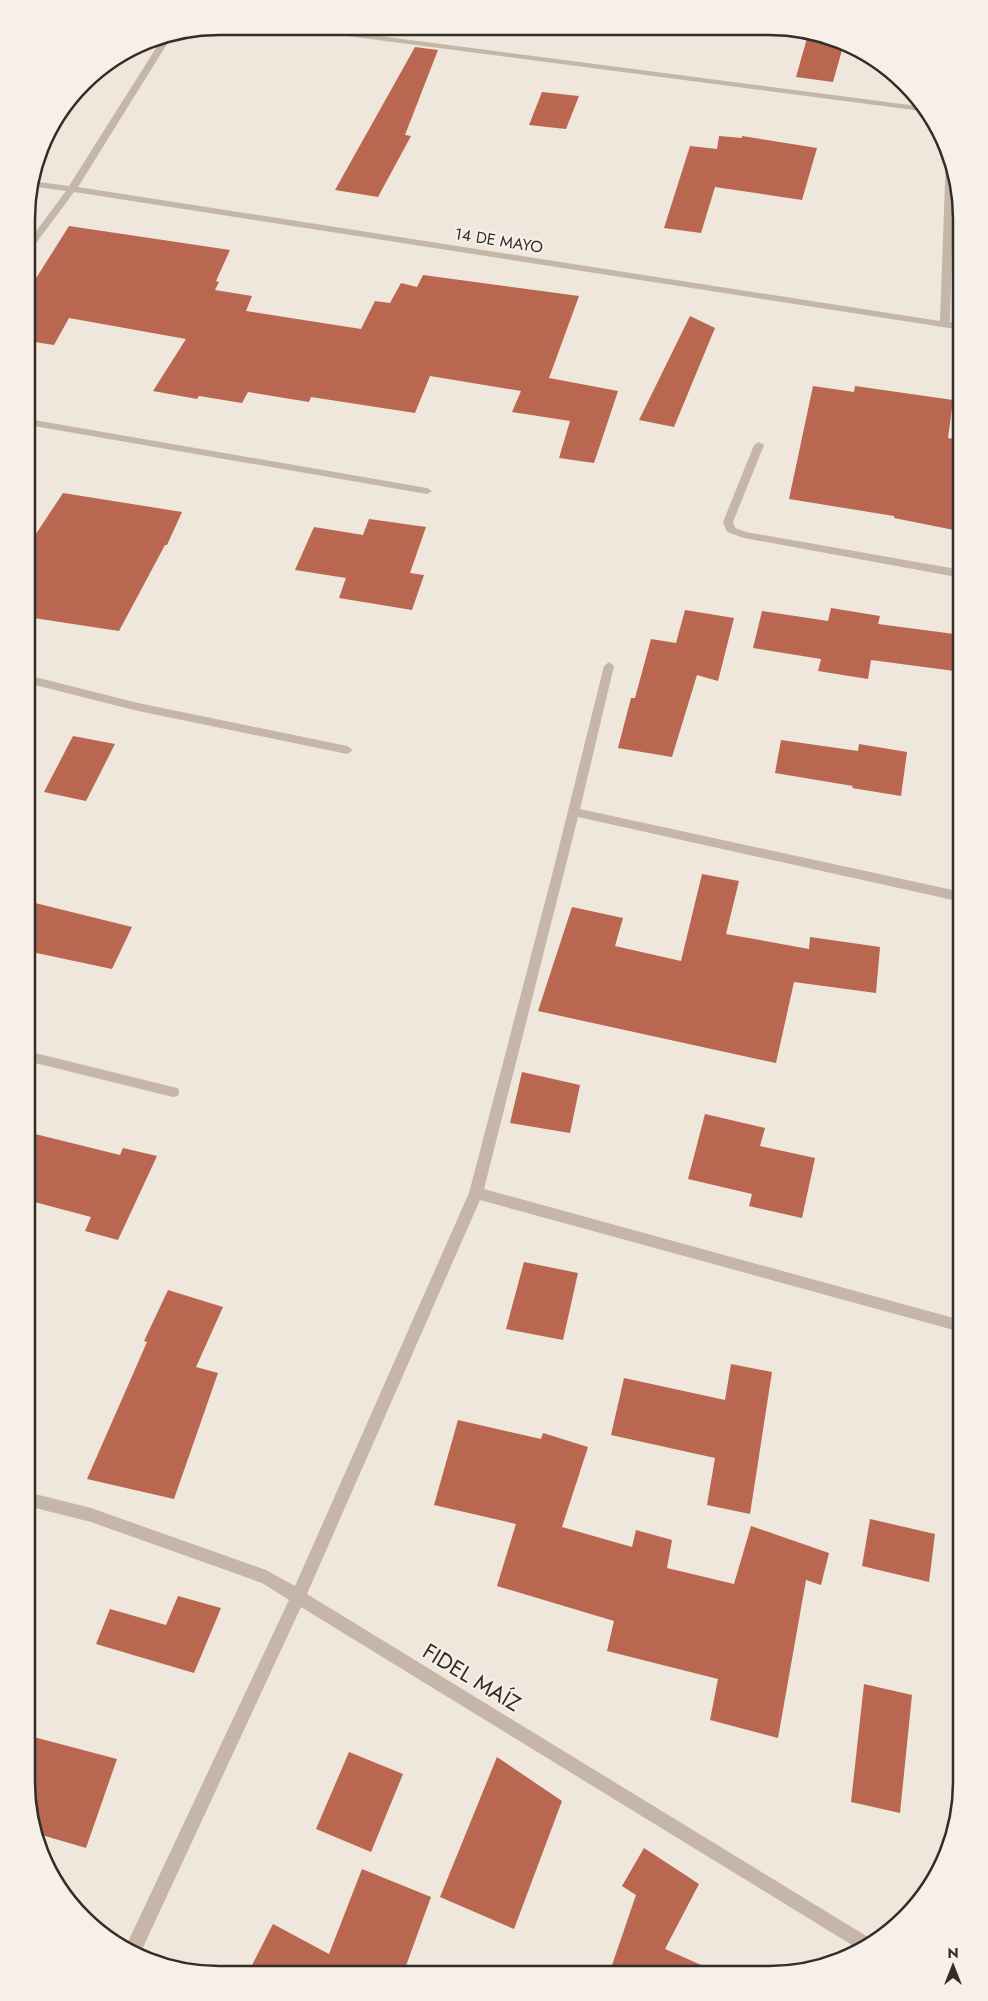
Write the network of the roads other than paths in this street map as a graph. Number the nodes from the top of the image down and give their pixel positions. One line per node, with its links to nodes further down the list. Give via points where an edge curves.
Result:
1 (354, 35): 3 (street)
2 (163, 44): 6 (street)
3 (916, 108)
4 (949, 184): 8 (street)
5 (39, 185): 6 (street, 14 DE MAYO)
6 (72, 189): 7 (street); 8 (street, 14 DE MAYO)
7 (35, 239)
8 (945, 325): 9 (street, 14 DE MAYO)
9 (953, 326)
10 (35, 423): 12 (street)
11 (760, 445): 13 (street, via 728,522 731,530 763,539)
12 (427, 491)
13 (953, 572)
14 (608, 666): 17 (street)
15 (35, 681): 16 (street, via 138,707)
16 (347, 750)
17 (573, 812): 18 (street); 21 (street)
18 (953, 895)
19 (35, 1058): 20 (street)
20 (173, 1092)
21 (476, 1193): 22 (street); 24 (street)
22 (953, 1324)
23 (35, 1501): 24 (street, FIDEL MAÍZ, via 91,1514 266,1577)
24 (298, 1597): 25 (street, FIDEL MAÍZ); 26 (street)
25 (861, 1941)
26 (135, 1946)

